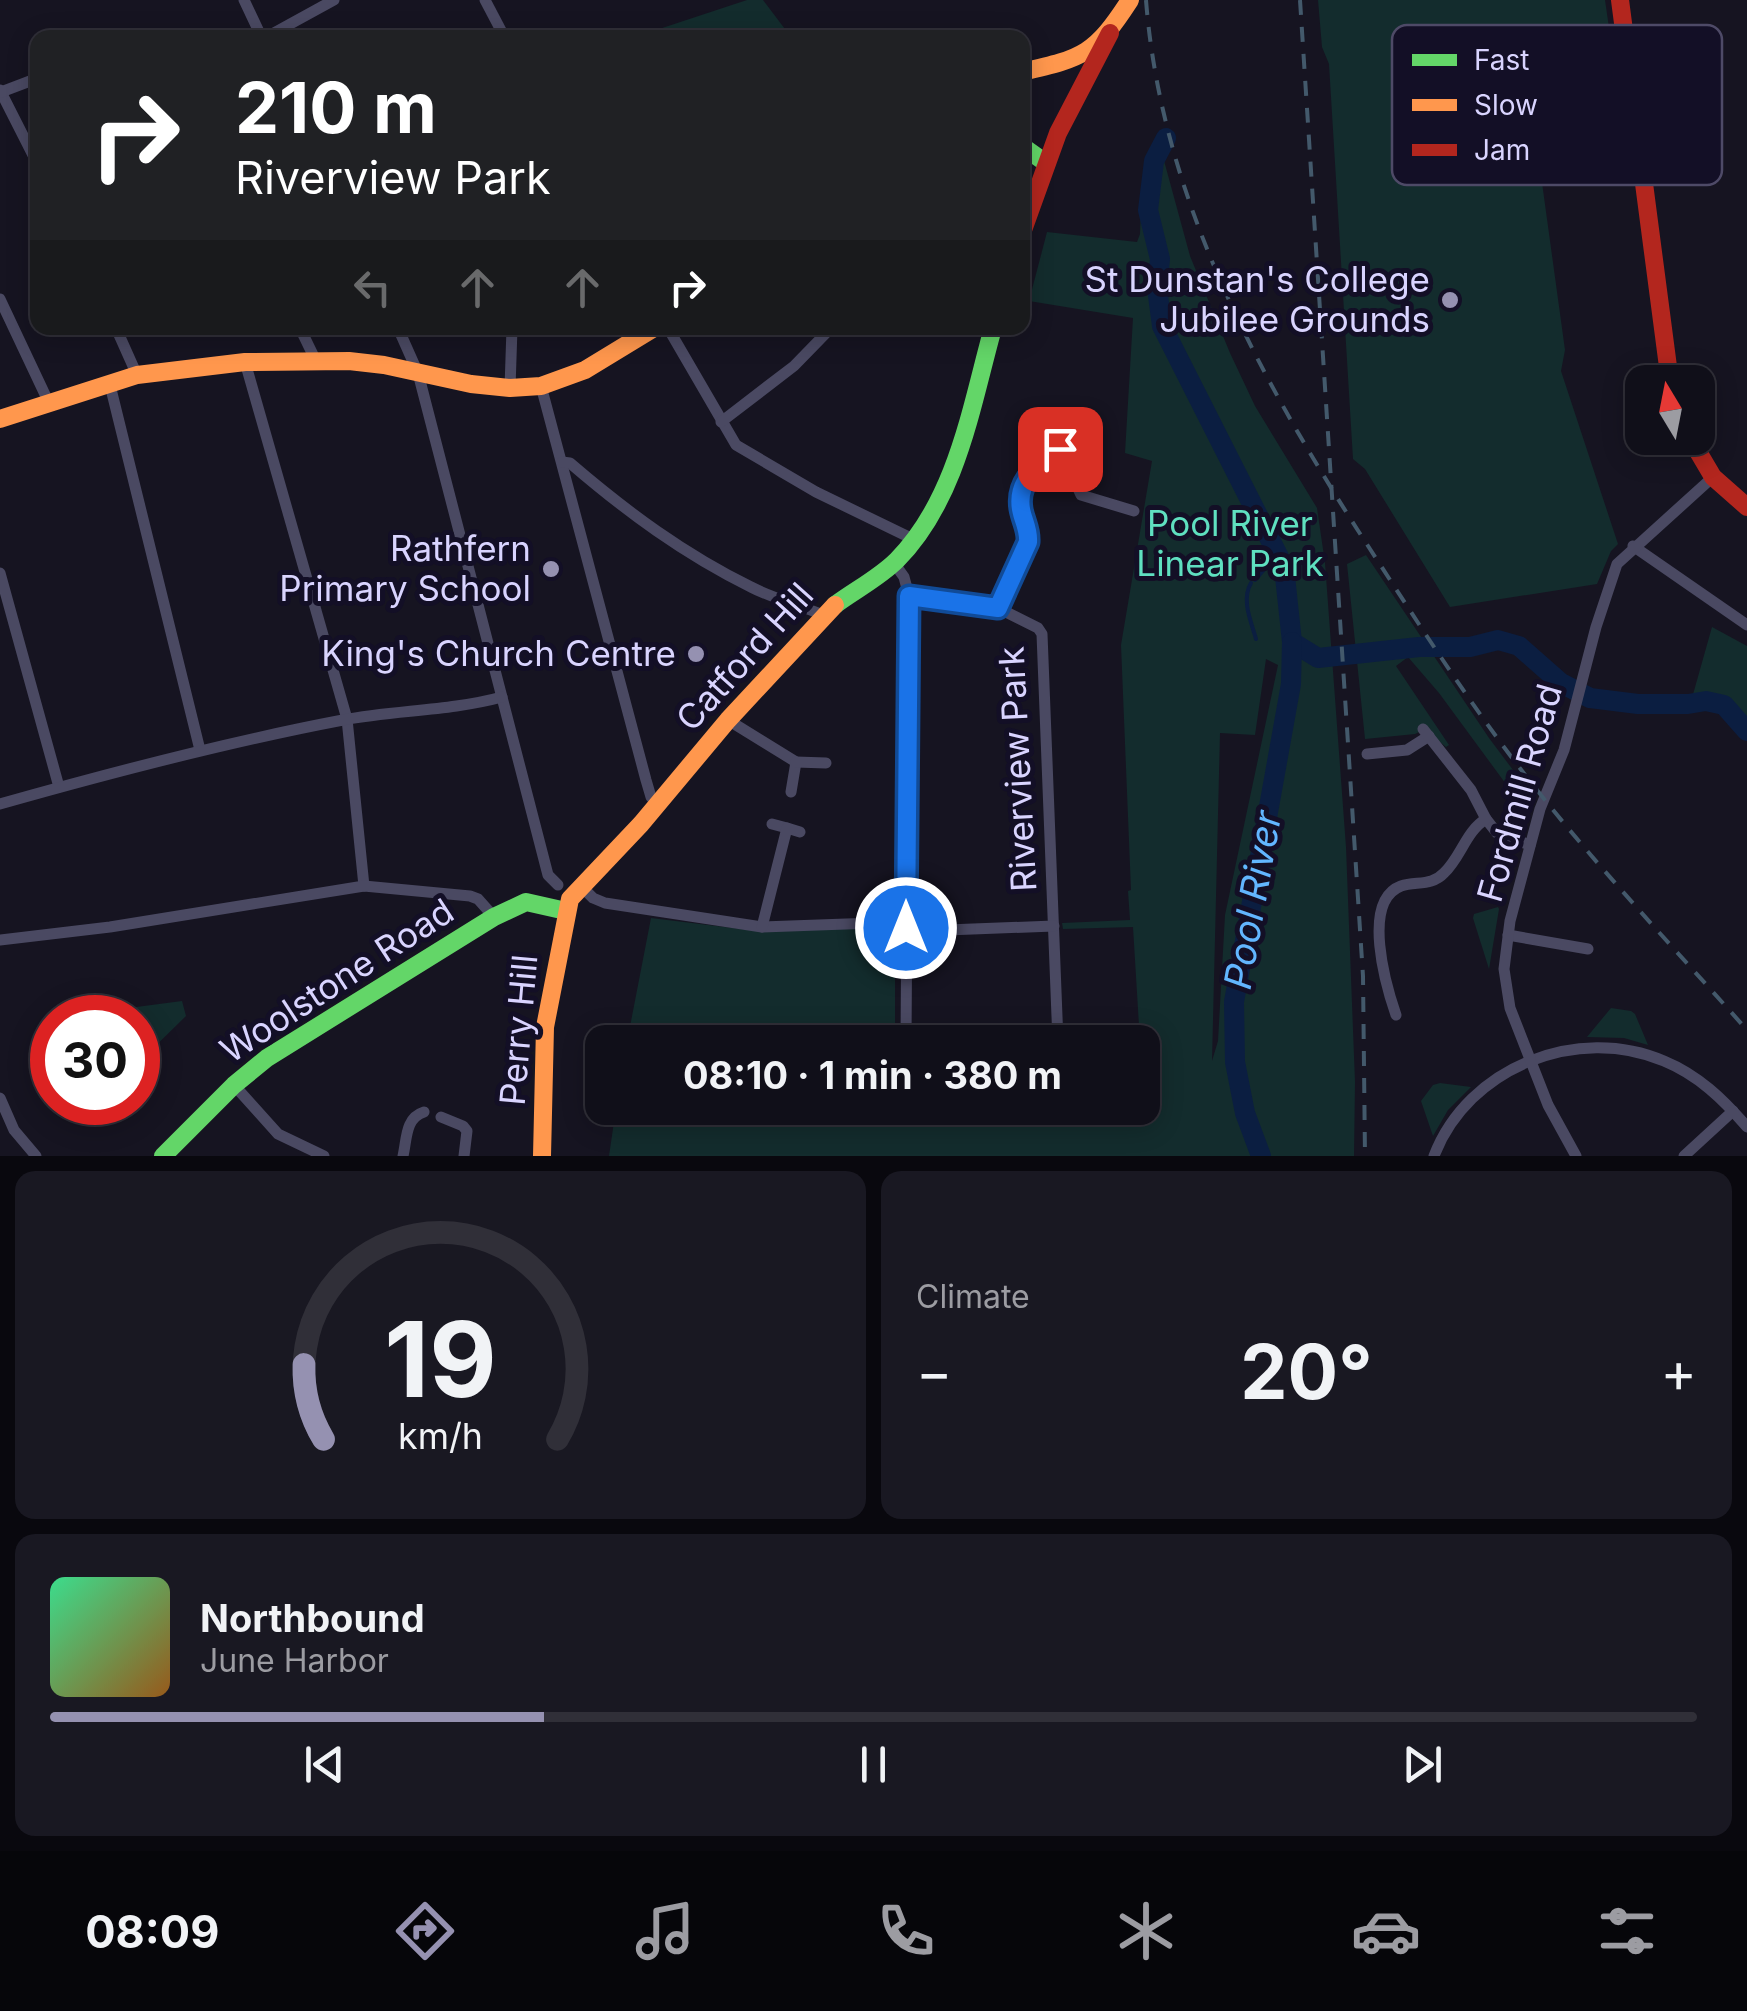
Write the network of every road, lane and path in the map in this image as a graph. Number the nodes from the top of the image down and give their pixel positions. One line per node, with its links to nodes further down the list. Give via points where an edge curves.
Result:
1 (244, 0): 7 (street)
2 (334, 0): 8 (street)
3 (485, 0): 9 (street)
4 (1130, 0): 10 (main road)
5 (1620, 0): 6 (main road)
6 (1623, 25)
7 (258, 30)
8 (279, 30)
9 (501, 30)
10 (1111, 31): 11 (main road); 15 (main road)
11 (1083, 58): 12 (main road); 15 (main road)
12 (1030, 70)
13 (30, 81): 14 (street)
14 (0, 91): 16 (street)
15 (1074, 97): 18 (main road)
16 (30, 149)
17 (1030, 152): 18 (main road)
18 (1046, 164): 20 (main road)
19 (1644, 185): 32 (main road)
20 (1030, 210)
21 (0, 300): 38 (street)
22 (119, 335): 34 (street)
23 (303, 335): 30 (street)
24 (401, 335): 33 (street)
25 (512, 335): 37 (street)
26 (642, 335): 36 (main road)
27 (672, 335): 40 (street)
28 (824, 335): 40 (street)
29 (991, 335): 46 (main road, Catford Hill, via 951,471)
30 (315, 359): 31 (main road); 33 (main road)
31 (245, 362): 34 (main road); 55 (street)
32 (1668, 365)
33 (418, 373): 37 (main road); 54 (street)
34 (137, 375): 35 (main road)
35 (110, 385): 38 (main road); 57 (street)
36 (542, 386): 37 (main road); 42 (street)
37 (510, 388)
38 (49, 404): 39 (main road)
39 (0, 419)
40 (721, 422): 46 (street, via 754,457)
41 (1700, 455): 43 (main road)
42 (562, 462): 52 (street, via 673,544 752,588); 63 (street, via 651,798)
43 (1712, 477): 44 (main road); 47 (street, Fordmill Road)
44 (1747, 507)
45 (1134, 511): 51 (street, via 1081,495 1060,449 1030,472 1021,510 1028,542)
46 (914, 540): 48 (main road, Catford Hill)
47 (1633, 546): 53 (street); 67 (street, Fordmill Road, via 1617,564)
48 (894, 562): 50 (street); 52 (main road, Catford Hill)
49 (0, 573): 61 (street)
50 (909, 596): 51 (street, Riverview Park); 75 (street)
51 (998, 608): 73 (street, Riverview Park, via 1038,628 1044,640)
52 (823, 616): 56 (main road, Catford Hill)
53 (1747, 625)
54 (502, 696): 55 (street); 68 (street, via 548,875)
55 (348, 719): 57 (street); 70 (street)
56 (728, 720): 59 (street); 63 (main road, Catford Hill)
57 (200, 750): 61 (street)
58 (1367, 754): 65 (street, via 1407,750 1426,732)
59 (796, 762): 60 (street); 62 (street)
60 (826, 763)
61 (60, 787): 64 (street)
62 (791, 792)
63 (658, 803): 69 (main road, Catford Hill)
64 (0, 804)
65 (1486, 819): 67 (street, via 1497,832); 79 (street, via 1443,875 1401,886 1385,900 1381,959)
66 (772, 824): 74 (street, via 793,830)
67 (1530, 844): 76 (street, Fordmill Road)
68 (558, 884)
69 (580, 885): 71 (main road, Catford Hill); 74 (street, via 605,903)
70 (364, 886): 72 (street, via 470,896); 77 (street)
71 (566, 911): 72 (main road, Woolstone Road, via 526,902); 94 (main road, Perry Hill, via 544,1037)
72 (494, 917): 83 (main road, Woolstone Road)
73 (1054, 926): 75 (street); 81 (street, Riverview Park)
74 (762, 927): 75 (street, via 874,922)
75 (906, 928): 80 (street)
76 (1508, 934): 78 (street); 82 (street, Fordmill Road, via 1505,983)
77 (0, 940)
78 (1588, 949)
79 (1396, 1015)
80 (906, 1025)
81 (1057, 1025)
82 (1528, 1060): 85 (street, via 1596,1048 1640,1052 1695,1077); 95 (street, via 1472,1100); 96 (street, Fordmill Road)
83 (234, 1085): 90 (main road, Woolstone Road); 91 (street, via 278,1134)
84 (0, 1098): 89 (street)
85 (1733, 1111): 88 (street); 97 (street)
86 (424, 1112): 92 (street, via 410,1121)
87 (441, 1117): 93 (street, via 467,1131)
88 (1747, 1127)
89 (36, 1156)
90 (163, 1156)
91 (324, 1156)
92 (403, 1156)
93 (464, 1156)
94 (542, 1156)
95 (1434, 1156)
96 (1576, 1156)
97 (1684, 1156)

